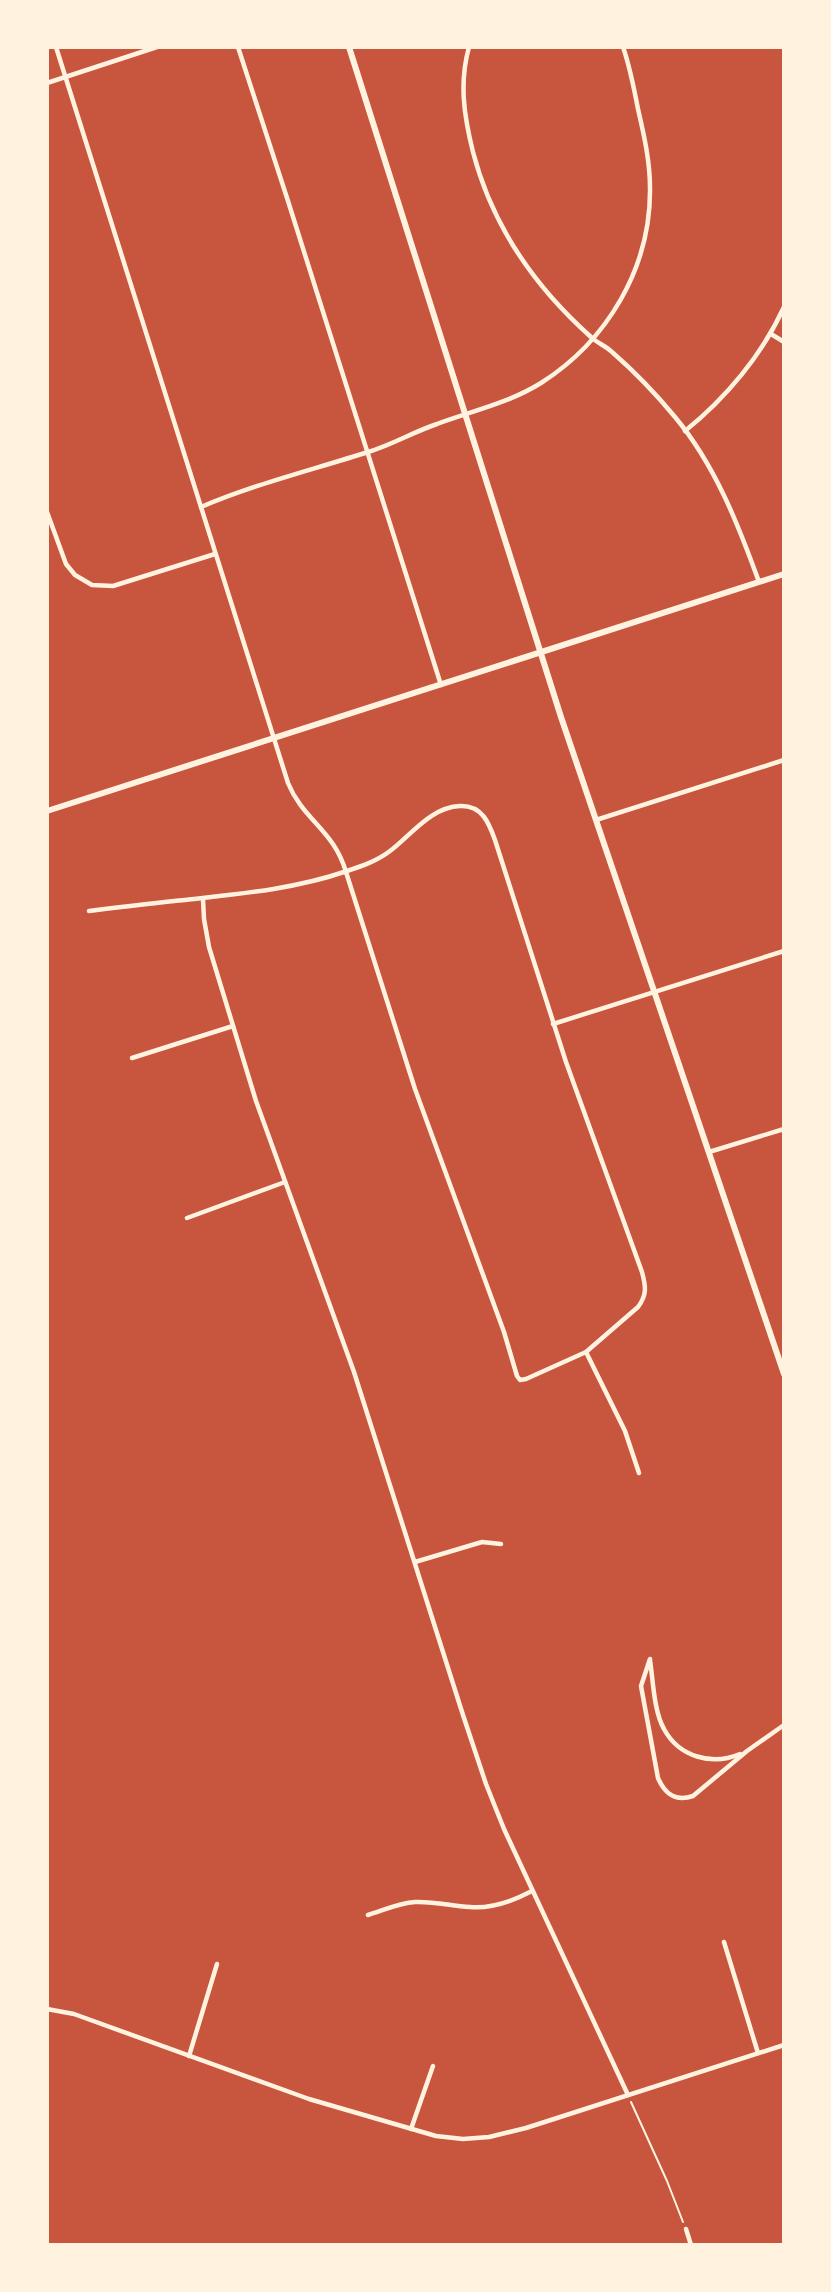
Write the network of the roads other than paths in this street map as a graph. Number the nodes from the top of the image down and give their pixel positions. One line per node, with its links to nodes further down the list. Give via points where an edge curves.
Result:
1 (56, 47): 7 (street)
2 (157, 47): 7 (street)
3 (237, 47): 15 (street)
4 (349, 47): 13 (street)
5 (469, 47): 11 (street, via 463,104 477,167 494,211 540,285)
6 (623, 47): 11 (street, via 647,151 650,205 644,244 631,281)
7 (66, 77): 8 (street); 16 (street)
8 (47, 83)
9 (784, 307): 10 (street)
10 (771, 334): 12 (street); 14 (street, via 704,416)
11 (593, 339): 13 (street, via 541,383); 14 (street, via 611,350)
12 (784, 342)
13 (464, 415): 15 (street); 21 (street)
14 (685, 431): 20 (street, via 733,516)
15 (368, 452): 16 (street); 22 (street)
16 (201, 507): 18 (street)
17 (47, 512): 18 (street, via 66,565 92,585 113,586)
18 (215, 554): 23 (street)
19 (784, 574): 20 (street)
20 (758, 582): 21 (street)
21 (540, 652): 22 (street); 26 (street)
22 (441, 684): 23 (street)
23 (275, 738): 25 (street); 27 (street, via 297,802 335,844)
24 (784, 760): 26 (street)
25 (47, 811)
26 (596, 820): 31 (street)
27 (346, 872): 28 (street, via 264,891); 32 (street, via 390,851 429,817 450,807 474,808 481,813 490,826); 39 (street, via 415,1088 517,1376 520,1380)
28 (202, 899): 29 (street); 33 (street, via 209,947)
29 (89, 911)
30 (784, 951): 31 (street)
31 (654, 993): 32 (street); 36 (street)
32 (553, 1024): 39 (street, via 646,1292 631,1314)
33 (233, 1026): 34 (street); 37 (street)
34 (132, 1058)
35 (784, 1129): 36 (street)
36 (709, 1152): 40 (street)
37 (285, 1182): 38 (street); 43 (street, via 354,1372)
38 (187, 1218)
39 (586, 1352): 41 (street, via 619,1418)
40 (784, 1374)
41 (639, 1473)
42 (501, 1544): 43 (street, via 482,1542)
43 (415, 1562): 46 (street, via 486,1784)
44 (784, 1725): 45 (street)
45 (747, 1751): 45 (street, via 720,1760 706,1759 693,1756 673,1741 660,1718 650,1659 641,1686 658,1778 668,1794 693,1796)
46 (533, 1891): 47 (street, via 483,1907 414,1902); 55 (street)
47 (368, 1915)
48 (724, 1942): 52 (street)
49 (217, 1964): 53 (street)
50 (47, 2009): 53 (street, via 74,2014)
51 (784, 2045): 52 (street)
52 (758, 2053): 55 (street)
53 (189, 2056): 56 (street)
54 (433, 2066): 56 (street)
55 (628, 2095): 56 (street, via 489,2137 463,2139)
56 (411, 2129)
57 (686, 2229): 58 (street)
58 (691, 2245)

